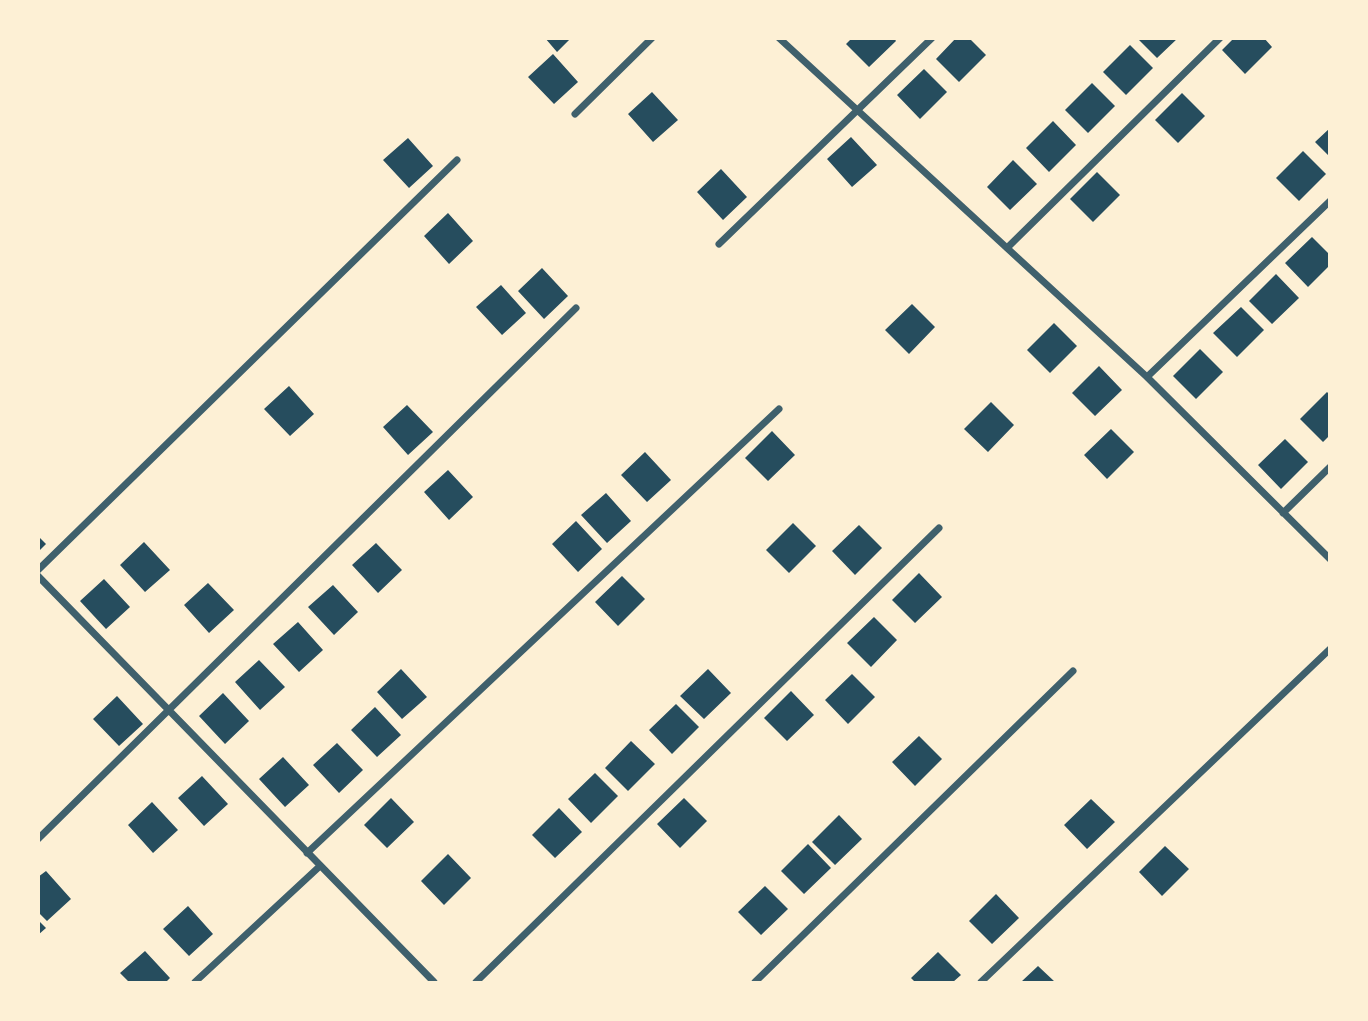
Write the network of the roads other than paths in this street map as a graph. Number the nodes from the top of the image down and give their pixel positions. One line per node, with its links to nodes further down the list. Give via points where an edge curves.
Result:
1 (652, 38): 6 (street)
2 (779, 38): 5 (street)
3 (932, 38): 5 (street)
4 (1220, 38): 10 (street)
5 (857, 111): 9 (street); 10 (street)
6 (575, 114)
7 (457, 160): 18 (street)
8 (1329, 201): 12 (street)
9 (719, 244)
10 (1007, 248): 12 (street)
11 (576, 309): 22 (street)
12 (1147, 377): 15 (street)
13 (779, 409): 24 (street)
14 (1329, 467): 15 (street)
15 (1283, 513): 17 (street)
16 (939, 528): 28 (street)
17 (1329, 559)
18 (38, 570)
19 (38, 576): 22 (street)
20 (1329, 649): 30 (street)
21 (1073, 671): 29 (street)
22 (169, 711): 23 (street); 24 (street)
23 (38, 839)
24 (307, 853): 25 (street)
25 (320, 866): 26 (street); 27 (street)
26 (195, 982)
27 (434, 982)
28 (476, 982)
29 (755, 982)
30 (981, 982)

